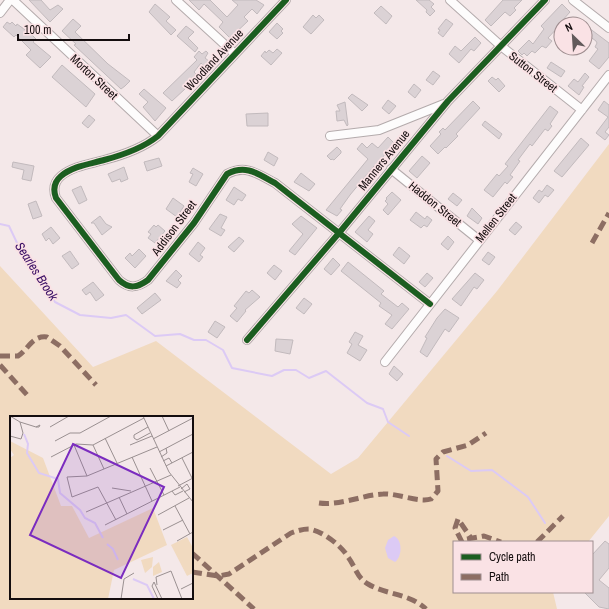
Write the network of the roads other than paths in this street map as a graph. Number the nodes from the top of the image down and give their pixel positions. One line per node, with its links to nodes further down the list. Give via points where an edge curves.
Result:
1 (12, 0): 7 (street); 14 (street, Morton Street)
2 (176, 0): 10 (street)
3 (286, 0): 10 (street, Woodland Avenue)
4 (450, 0): 9 (street, Sutton Street)
5 (545, 0): 9 (street, Manners Avenue)
6 (573, 0): 8 (street)
7 (0, 13)
8 (609, 28)
9 (501, 46): 12 (street, Manners Avenue); 13 (street, Sutton Street)
10 (235, 54): 14 (street, Woodland Avenue)
11 (609, 75): 13 (street, Mellen Street)
12 (448, 101): 15 (street, via 428,112 379,130); 16 (street, Manners Avenue)
13 (582, 110): 18 (street, Mellen Street)
14 (158, 136): 17 (street, Addison Street, via 129,151 71,170 55,183 54,192 58,202 125,285 134,287 148,280 194,223 220,182 227,174 236,170 254,171 275,183)
15 (330, 136)
16 (391, 169): 17 (street, Manners Avenue); 18 (street, Haddon Street)
17 (339, 233): 19 (street, Addison Street); 20 (street, Manners Avenue)
18 (479, 240): 19 (street, Mellen Street)
19 (430, 304): 21 (street, Mellen Street)
20 (247, 340)
21 (385, 362)

